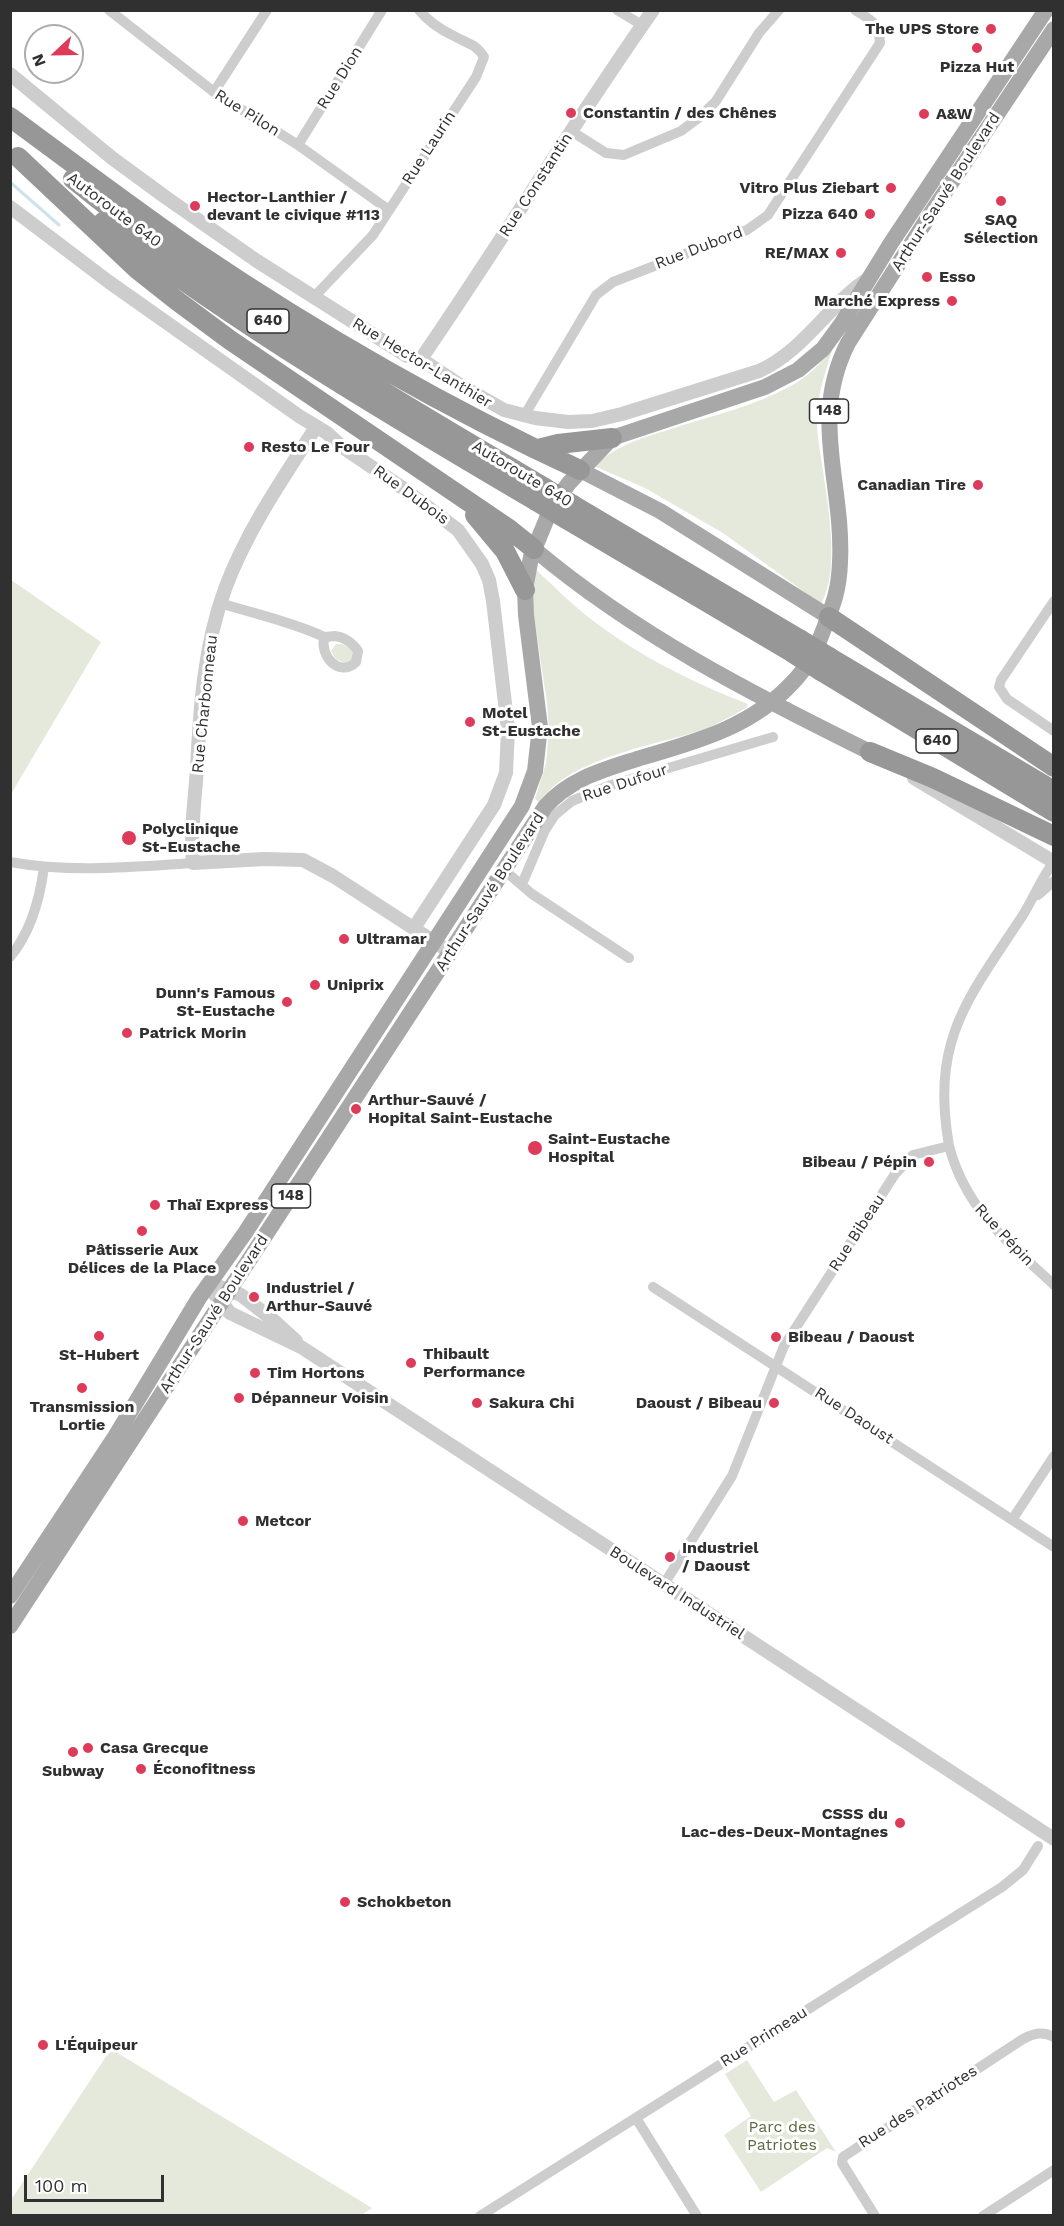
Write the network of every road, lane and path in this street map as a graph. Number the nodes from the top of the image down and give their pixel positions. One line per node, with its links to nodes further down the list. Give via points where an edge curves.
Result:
1 (109, 10): 13 (street, Rue Pilon)
2 (267, 10): 13 (street)
3 (382, 10): 17 (street, Rue Dion)
4 (419, 10): 20 (street, Rue Laurin, via 454,36 477,47 484,57 476,77)
5 (617, 10): 10 (street)
6 (653, 10): 10 (street, Rue Constantin)
7 (779, 10): 16 (street, via 759,33 716,101 681,131 624,155 606,153)
8 (855, 10): 24 (street, Rue Dubord, via 874,22 880,43 768,215 747,230 613,282 596,295)
9 (1046, 10): 21 (main road, Arthur-Sauvé Boulevard / 148)
10 (642, 25): 16 (street, Rue Constantin)
11 (1053, 29): 35 (main road, Arthur-Sauvé Boulevard / 148, via 842,356 828,416 840,551 836,598)
12 (10, 74): 22 (street, Rue Hector-Lanthier, via 132,173)
13 (214, 92): 17 (street, Rue Pilon)
14 (10, 117): 27 (highway, via 154,223 254,290 381,368)
15 (10, 127): 29 (highway, Autoroute 640 / 640, via 120,216 249,308)
16 (571, 131): 23 (street, Rue Constantin)
17 (298, 145): 20 (street, Rue Pilon)
18 (14, 153): 29 (highway, Autoroute 640 / 640, via 252,328 359,395); 30 (highway, via 138,270 176,300)
19 (10, 207): 25 (street, Rue Dubois, via 109,282)
20 (389, 210): 22 (street, Rue Laurin, via 373,235)
21 (870, 277): 24 (street, Rue Hector-Lanthier, via 853,288 774,364 759,371 599,419 568,422); 26 (main road, Arthur-Sauvé Boulevard / 148, via 828,344 798,370 758,390)
22 (314, 297): 23 (street, Rue Hector-Lanthier, via 407,356)
23 (421, 359): 24 (street, Rue Hector-Lanthier, via 498,407)
24 (524, 416)
25 (316, 427): 34 (street, Rue Charbonneau, via 253,531); 54 (street, Rue Dubois, via 458,530 483,564 492,593 508,729 506,773 494,805)
26 (612, 438): 27 (highway); 28 (main road, Arthur-Sauvé Boulevard / 148)
27 (538, 450): 28 (highway)
28 (580, 470): 31 (main road, 148, via 552,506); 35 (main road, via 668,515)
29 (541, 495): 37 (highway, Autoroute 640 / 640, bridge)
30 (459, 497): 31 (highway); 32 (highway, via 501,544)
31 (534, 549): 32 (main road, 148); 38 (main road, via 658,639)
32 (525, 590): 55 (main road, Arthur-Sauvé Boulevard / 148, via 539,718 532,780 513,822)
33 (1053, 601): 39 (street, via 1001,680 999,690)
34 (220, 603): 36 (street, via 292,623); 48 (street, Rue Charbonneau, via 201,710)
35 (829, 617): 38 (main road, Arthur-Sauvé Boulevard / 148, via 802,671); 42 (highway)
36 (324, 638)
37 (825, 664): 43 (highway, Autoroute 640 / 640); 44 (highway, Autoroute 640 / 640)
38 (772, 703): 41 (main road); 50 (main road, Arthur-Sauvé Boulevard / 148, via 723,732 596,772 572,784 545,807)
39 (1053, 731)
40 (773, 737): 52 (street, Rue Dufour, via 611,785 572,801 544,830)
41 (870, 752): 45 (highway); 47 (street)
42 (1053, 767)
43 (1053, 791)
44 (1053, 812)
45 (1053, 836)
46 (10, 862): 49 (street)
47 (1053, 862): 53 (street)
48 (193, 864): 49 (street); 54 (street, via 303,860)
49 (44, 867): 57 (street, via 31,921 24,939)
50 (504, 870): 52 (street); 56 (main road, Arthur-Sauvé Boulevard / 148)
51 (1053, 881): 53 (street)
52 (522, 884): 58 (street)
53 (1031, 902): 59 (street, via 971,995 957,1024 944,1086)
54 (414, 928): 55 (street)
55 (434, 941): 56 (street); 60 (main road, Arthur-Sauvé Boulevard / 148)
56 (450, 952): 63 (main road, Arthur-Sauvé Boulevard / 148)
57 (10, 957)
58 (629, 958)
59 (949, 1146): 61 (street, Rue Pépin, via 978,1209); 66 (street, Rue Bibeau, via 916,1154 903,1163 784,1346)
60 (209, 1284): 63 (street, Boulevard Industriel); 64 (street, Boulevard Industriel); 71 (main road, Arthur-Sauvé Boulevard / 148, via 115,1437)
61 (1053, 1285)
62 (653, 1287): 66 (street, Rue Daoust)
63 (230, 1290): 64 (main road, Arthur-Sauvé Boulevard / 148); 65 (street, Boulevard Industriel, via 273,1320)
64 (221, 1305): 65 (street, Boulevard Industriel, via 234,1316); 72 (main road, Arthur-Sauvé Boulevard / 148)
65 (301, 1347): 70 (street, Boulevard Industriel)
66 (776, 1366): 68 (street, Rue Daoust); 70 (street, Rue Bibeau, via 732,1476)
67 (1053, 1456): 68 (street)
68 (1012, 1520): 69 (street, Rue Daoust)
69 (1053, 1547)
70 (664, 1584): 73 (street, Boulevard Industriel)
71 (10, 1596)
72 (13, 1614)
73 (1053, 1839)
74 (1038, 1846): 76 (street, Rue Primeau, via 1023,1870 1002,1887)
75 (1053, 2037): 80 (street, Rue des Patriotes, via 1046,2033 1023,2039 843,2157 842,2163)
76 (636, 2118): 78 (street, Rue Primeau); 79 (street)
77 (1053, 2170): 81 (street)
78 (480, 2216)
79 (697, 2216)
80 (875, 2216)
81 (983, 2216)

